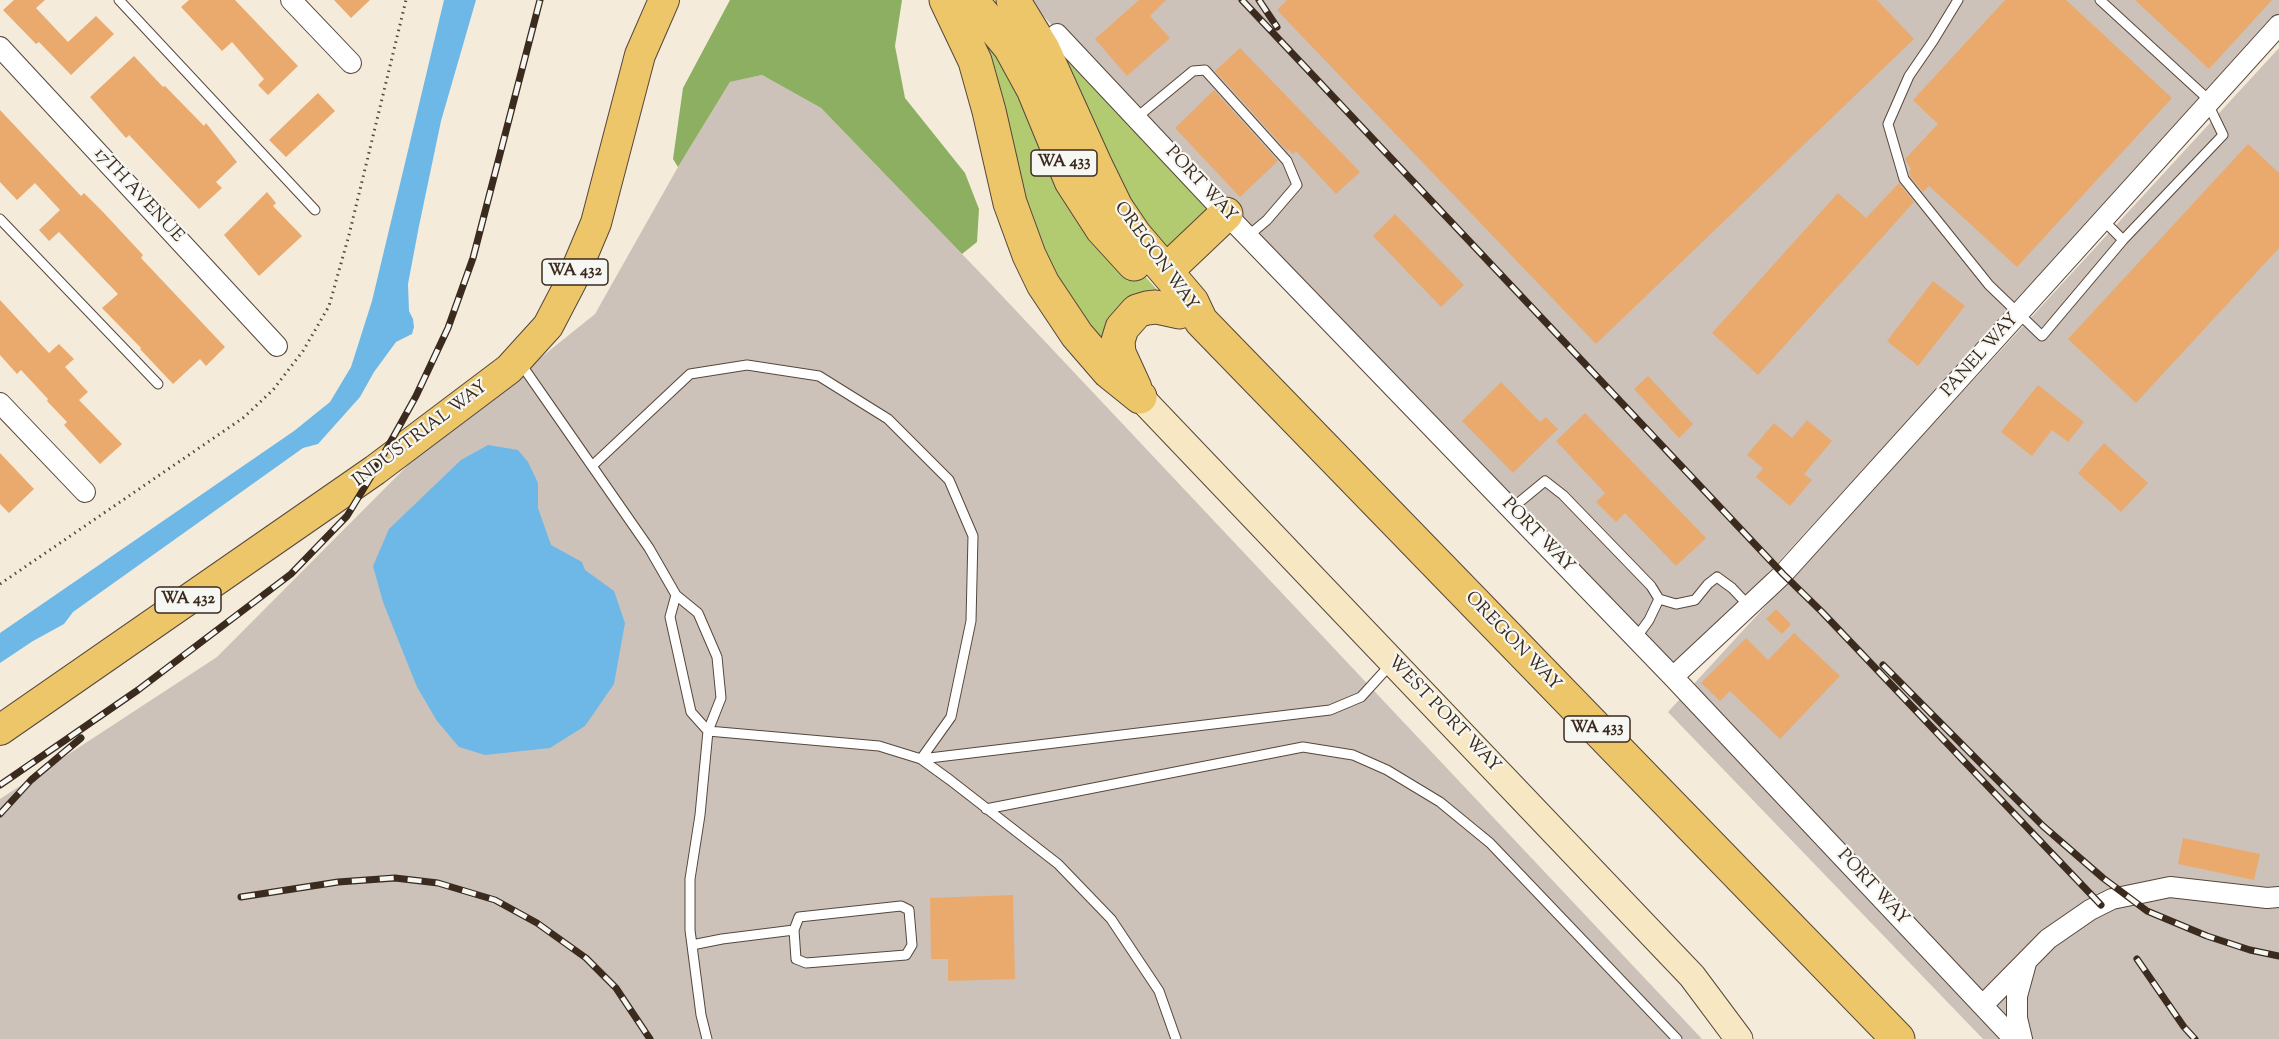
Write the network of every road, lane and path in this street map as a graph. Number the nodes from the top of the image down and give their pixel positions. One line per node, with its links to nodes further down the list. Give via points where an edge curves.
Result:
1 (119, 0): 15 (lane)
2 (291, 0): 12 (street)
3 (664, 0): 24 (main road, INDUSTRIAL WAY / WA 432, via 640,55 596,223 548,326)
4 (946, 0): 26 (highway, via 975,62 1010,203 1043,284 1059,311 1109,372)
5 (971, 0): 22 (highway, OREGON WAY / WA 433, via 1010,47 1033,89 1071,182 1102,229)
6 (1013, 0): 20 (highway, OREGON WAY / WA 433, via 1043,49 1116,207)
7 (1958, 0): 21 (lane, via 1909,76 1888,124 1904,180 1989,285)
8 (2100, 0): 13 (lane)
9 (2279, 25): 13 (street, PANEL WAY)
10 (1057, 34): 14 (street, PORT WAY)
11 (0, 47): 23 (street, 17TH AVENUE)
12 (351, 63)
13 (2209, 103): 17 (street, PANEL WAY); 19 (lane, via 2223,135)
14 (1136, 118): 18 (street, PORT WAY); 18 (lane, via 1193,71 1205,70 1287,161 1297,185 1267,220)
15 (315, 210)
16 (0, 219): 25 (lane)
17 (2103, 220): 19 (lane); 21 (street, PANEL WAY)
18 (1237, 225): 20 (highway); 30 (street, PORT WAY)
19 (2124, 240): 21 (lane, via 2042,336)
20 (1166, 271): 22 (highway, OREGON WAY / WA 433, via 1192,302)
21 (2019, 313): 33 (street, PANEL WAY, via 1783,574)
22 (1190, 316): 26 (highway, via 1147,308 1137,311 1122,328 1119,353); 50 (highway, OREGON WAY / WA 433)
23 (277, 346)
24 (518, 360): 28 (lane); 37 (main road, INDUSTRIAL WAY / WA 432, via 375,470)
25 (158, 384)
26 (1140, 397): 35 (street, WEST PORT WAY)
27 (0, 403): 29 (street)
28 (592, 466): 31 (lane, via 649,548); 39 (lane, via 690,375 747,365 819,376 888,419 949,480 973,536 971,621 951,717)
29 (85, 492)
30 (1511, 509): 32 (lane, via 1545,481 1635,569); 34 (street, PORT WAY)
31 (676, 595): 38 (lane, via 670,616 691,712); 38 (lane, via 698,613 717,657 721,698)
32 (1659, 599): 33 (lane, via 1676,604 1695,600 1718,577); 34 (lane)
33 (1749, 606): 36 (street, PANEL WAY)
34 (1636, 638): 36 (street, PORT WAY)
35 (1392, 662): 39 (lane, via 1360,697 1330,710); 49 (street, WEST PORT WAY, via 1692,976)
36 (1673, 677): 45 (street, PORT WAY)
37 (0, 730)
38 (708, 731): 39 (lane, via 879,746); 43 (lane, via 690,879)
39 (921, 759): 40 (lane)
40 (986, 809): 47 (lane, via 1058,864 1111,919 1159,991); 48 (lane, via 1303,747 1353,755 1440,802 1490,843)
41 (2273, 894): 44 (street, via 2170,887 2112,899 2070,922)
42 (794, 930): 42 (lane, via 799,917 901,906 909,910 912,945 906,955 806,963 796,959); 43 (lane)
43 (692, 945): 46 (lane)
44 (2026, 962): 45 (street); 52 (street, via 2017,996 2016,1018)
45 (1983, 1005): 51 (street, PORT WAY)
46 (707, 1039)
47 (1176, 1039)
48 (1677, 1039)
49 (1739, 1039)
50 (1898, 1039)
51 (2014, 1039)
52 (2022, 1039)

